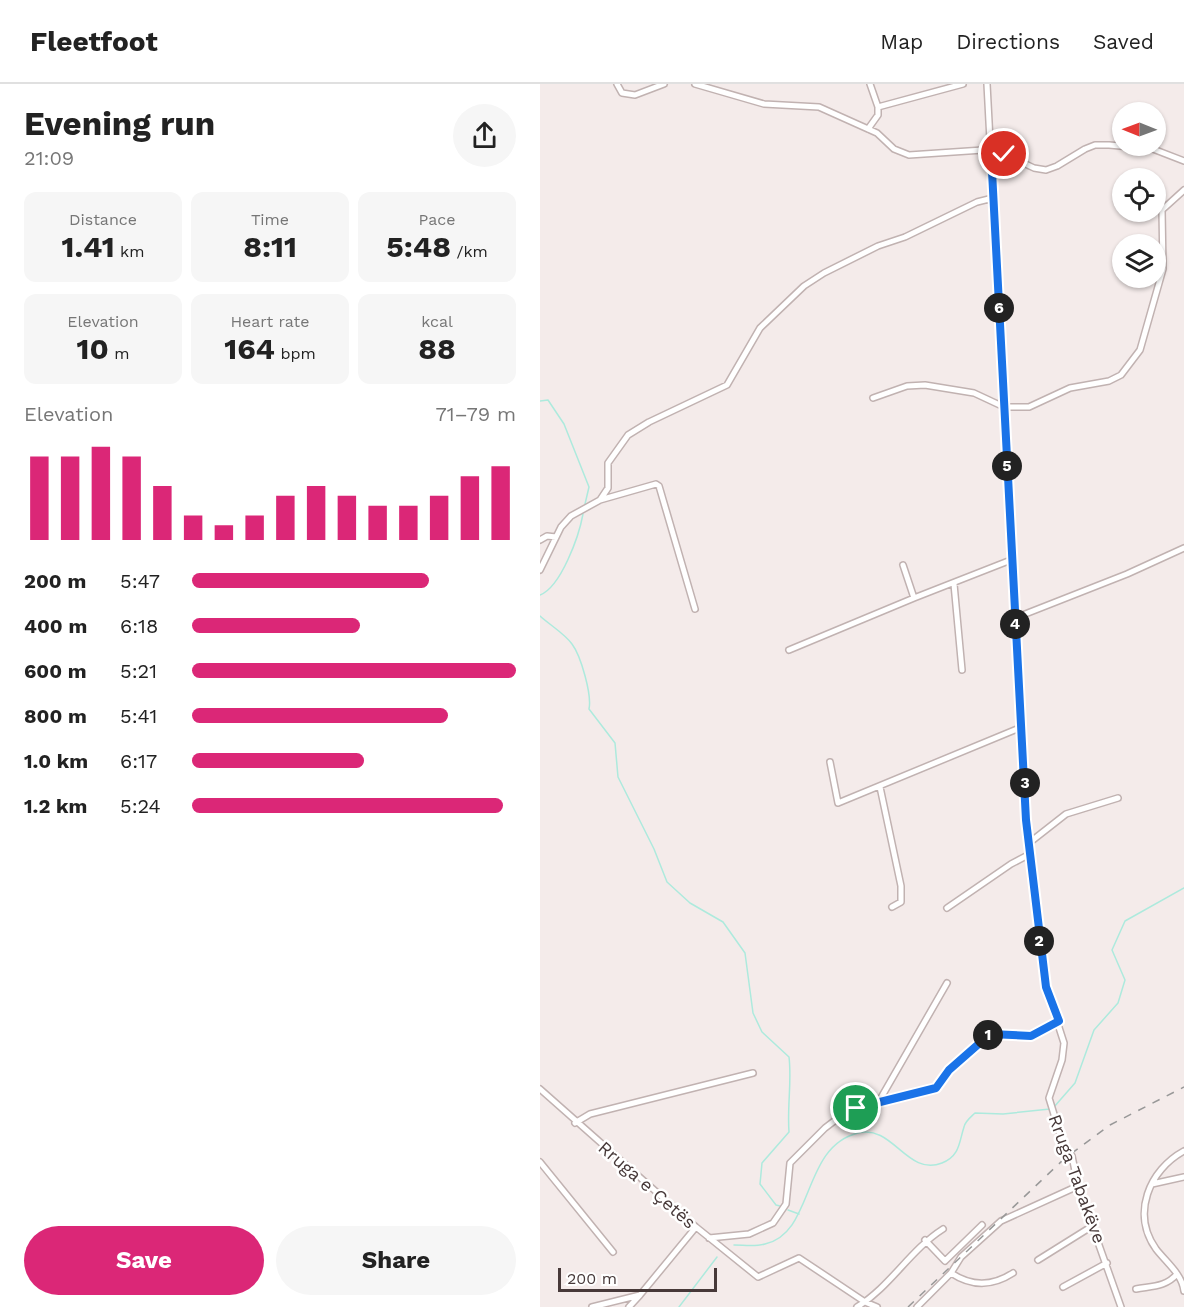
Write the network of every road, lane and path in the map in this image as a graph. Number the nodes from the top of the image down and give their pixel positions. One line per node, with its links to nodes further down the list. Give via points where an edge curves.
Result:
1 (617, 84): 2 (street, via 628,95)
2 (664, 84)
3 (695, 84): 8 (street, via 764,104 819,107)
4 (870, 84): 7 (street)
5 (963, 84): 7 (street)
6 (987, 84): 9 (street, Rruga Tabakëve)
7 (878, 107): 8 (street, via 878,115)
8 (868, 129): 9 (street, via 902,154)
9 (991, 152): 10 (street, via 1046,170 1095,145 1153,149); 12 (street, Rruga Tabakëve)
10 (1184, 161)
11 (1184, 190): 14 (street, via 1162,210 1163,269 1133,362 1109,381 1070,388 1029,407)
12 (993, 198): 14 (street, Rruga Tabakëve); 15 (street, via 878,246 804,286 760,328 727,385 628,435 608,463 608,488)
13 (873, 398): 14 (street, via 907,386 925,385 974,393)
14 (1004, 406): 19 (street, Rruga Tabakëve)
15 (600, 501): 16 (street, via 571,516); 24 (street, via 659,486)
16 (556, 537): 17 (street); 21 (street)
17 (540, 540)
18 (1184, 548): 25 (street)
19 (1011, 561): 22 (street); 25 (street, Rruga Tabakëve)
20 (903, 565): 23 (street)
21 (540, 570)
22 (954, 584): 23 (street); 27 (street)
23 (914, 598): 26 (street)
24 (695, 609)
25 (1015, 618): 28 (street, Rruga Tabakëve)
26 (789, 650)
27 (962, 670)
28 (1022, 727): 30 (street); 32 (street, Rruga Tabakëve)
29 (830, 762): 30 (street, via 838,803)
30 (880, 787): 34 (street, via 901,886 901,902)
31 (1118, 798): 32 (street, via 1066,814)
32 (1029, 843): 33 (street, Rruga Tabakëve)
33 (1030, 854): 35 (street); 37 (street, Rruga Tabakëve, via 1046,987)
34 (892, 906)
35 (947, 908)
36 (947, 983): 40 (street)
37 (1059, 1021): 40 (street, via 1031,1036 986,1035 936,1088); 46 (street, Rruga Tabakëve, via 1064,1051 1050,1088 1051,1105 1064,1147 1074,1162)
38 (753, 1073): 41 (street, via 590,1114)
39 (540, 1089): 41 (street, Rruga e Çetës)
40 (878, 1102): 51 (street, via 846,1112 793,1160 788,1170 786,1204 773,1223 749,1234)
41 (575, 1123): 49 (street, Rruga e Çetës)
42 (1184, 1151): 45 (street, via 1167,1162)
43 (540, 1162): 53 (street)
44 (1184, 1177): 45 (street)
45 (1152, 1184): 58 (street, via 1143,1211 1145,1223 1155,1247)
46 (1078, 1186): 48 (street, Rruga Tabakëve); 56 (street, via 1005,1217 961,1257)
47 (982, 1225): 52 (street, via 945,1261)
48 (1094, 1225): 54 (street); 55 (street, Rruga Tabakëve)
49 (696, 1227): 51 (street, Rruga e Çetës); 62 (street)
50 (943, 1229): 52 (street)
51 (709, 1238): 63 (street, Rruga e Çetës, via 758,1277 799,1258)
52 (925, 1240): 63 (street)
53 (613, 1252)
54 (1038, 1260)
55 (1107, 1263): 59 (street); 69 (street, Rruga Tabakëve)
56 (951, 1273): 57 (street, via 987,1283 997,1283); 68 (street)
57 (1013, 1273)
58 (1177, 1274): 60 (street, via 1171,1282); 61 (street)
59 (1063, 1287)
60 (1136, 1288)
61 (1184, 1291)
62 (640, 1295): 64 (street); 65 (street)
63 (865, 1302): 66 (street); 67 (street)
64 (592, 1307)
65 (629, 1307)
66 (857, 1307)
67 (877, 1307)
68 (917, 1307)
69 (1121, 1307)

